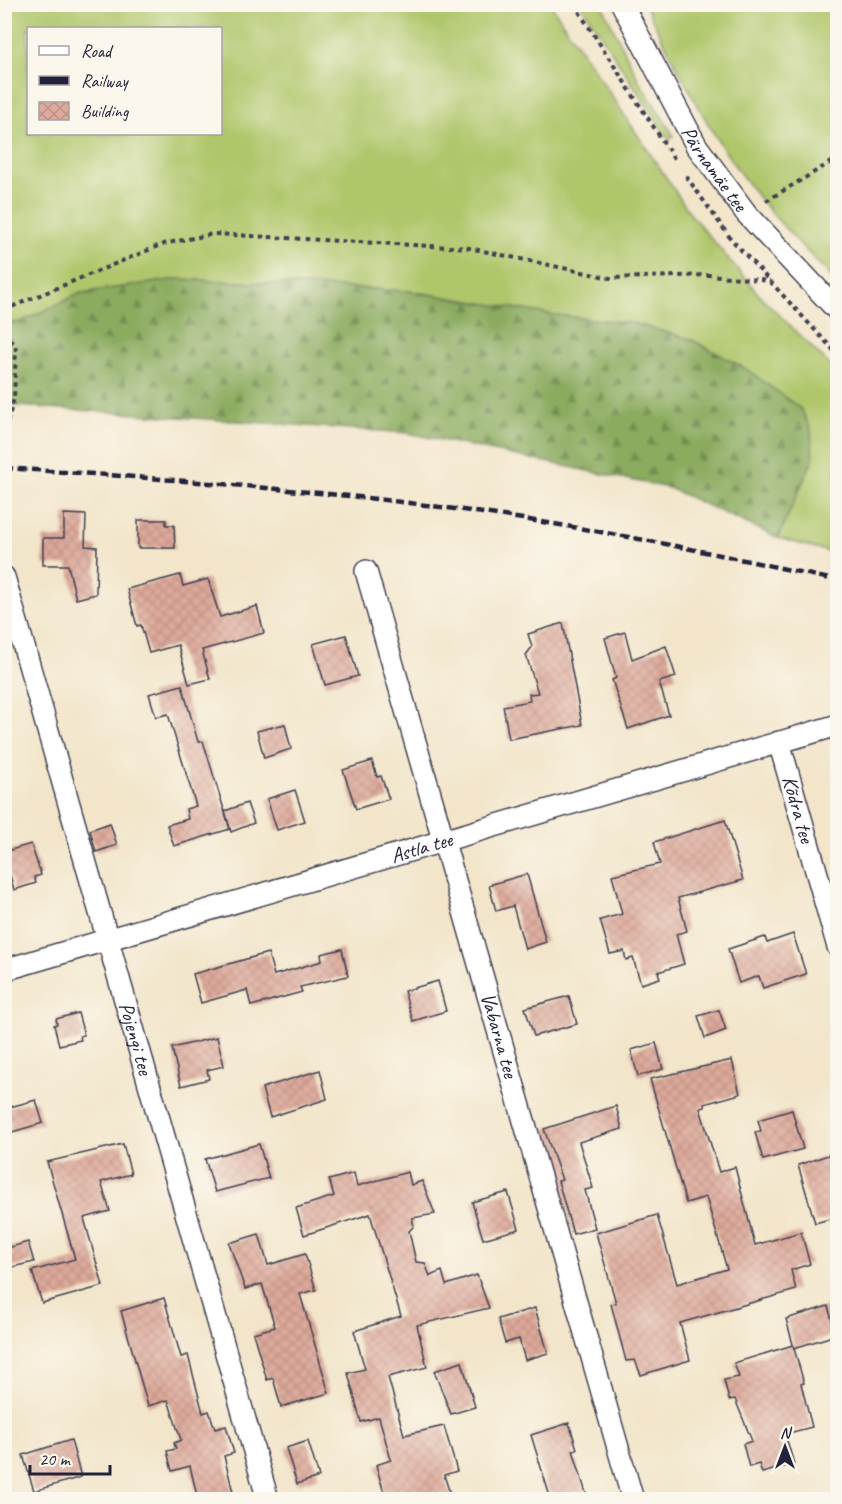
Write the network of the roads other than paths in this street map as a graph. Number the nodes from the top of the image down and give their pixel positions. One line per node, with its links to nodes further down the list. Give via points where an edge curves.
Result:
1 (622, 4): 2 (street, Pärnamäe tee, via 696,145 746,213)
2 (837, 311)
3 (366, 571): 7 (street, Vabarna tee)
4 (4, 578): 8 (street, Pojengi tee)
5 (837, 725): 6 (street, Astla tee)
6 (779, 742): 7 (street, Astla tee); 9 (street, Kõdra tee)
7 (443, 841): 8 (street, Astla tee); 12 (street, Vabarna tee)
8 (106, 940): 10 (street, Astla tee); 11 (street, Pojengi tee)
9 (837, 947)
10 (4, 970)
11 (268, 1500)
12 (633, 1500)

